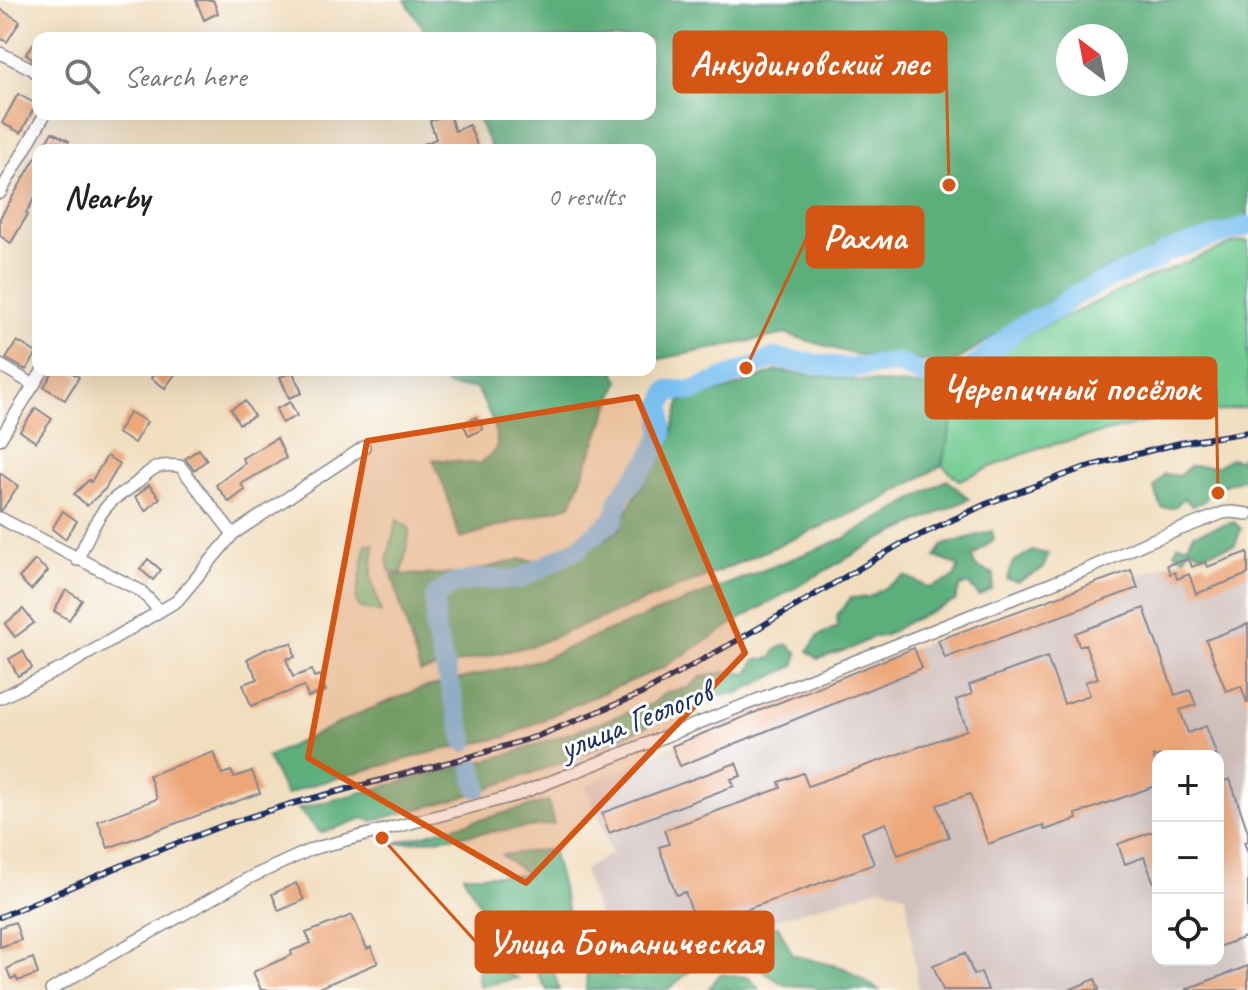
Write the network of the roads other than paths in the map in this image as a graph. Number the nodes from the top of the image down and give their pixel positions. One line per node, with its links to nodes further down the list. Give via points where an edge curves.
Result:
1 (0, 53): 2 (street)
2 (32, 69)
3 (42, 120): 4 (street)
4 (0, 193)
5 (0, 365): 7 (street)
6 (39, 376): 7 (street)
7 (34, 385): 8 (street)
8 (0, 439)
9 (364, 447): 12 (street)
10 (1248, 514): 16 (street, улица Геологов, via 1223,513 1147,542 517,795 312,849 249,878)
11 (0, 518): 13 (street)
12 (233, 534): 13 (street, via 180,466 163,464 100,514); 14 (street, via 177,601)
13 (77, 560): 14 (street, via 141,591)
14 (160, 611): 15 (street)
15 (0, 698)
16 (51, 990)

